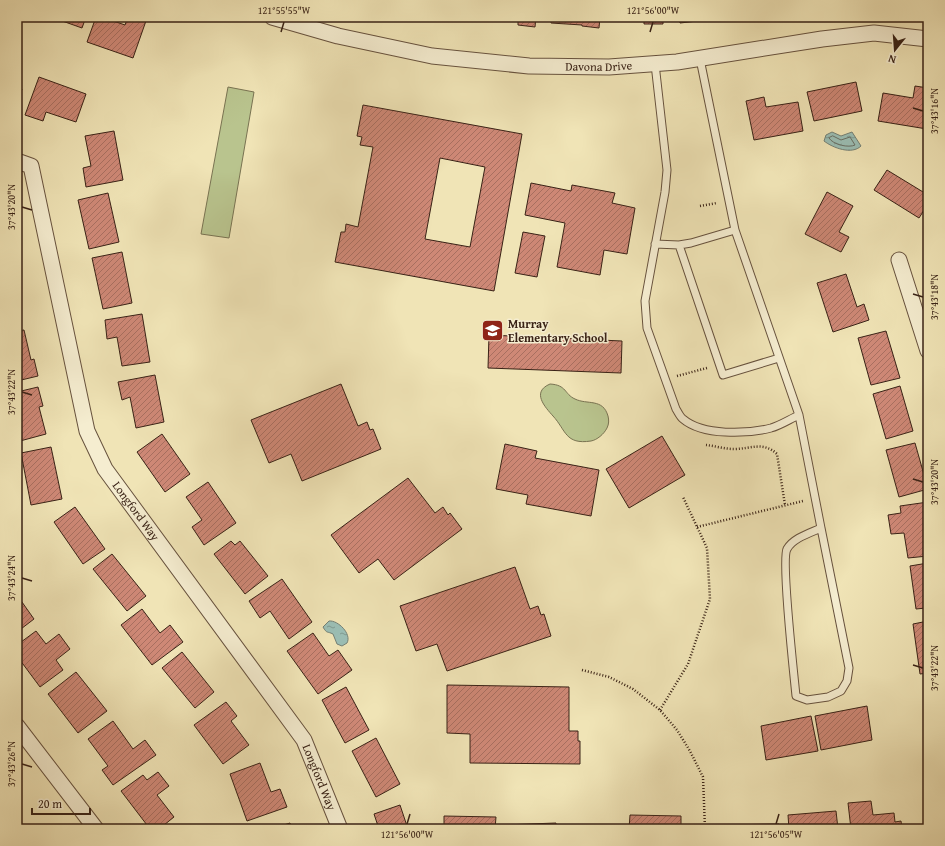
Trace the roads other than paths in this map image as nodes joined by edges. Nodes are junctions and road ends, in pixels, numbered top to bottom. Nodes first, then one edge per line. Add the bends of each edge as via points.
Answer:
1 (272, 17) edge
2 (310, 22) edge
3 (928, 39) edge
4 (700, 59) junction
5 (654, 64) junction
6 (17, 161) edge
7 (735, 230) junction
8 (655, 244) junction
9 (679, 245) junction
10 (899, 260) dead end
11 (928, 351) edge
12 (779, 358) junction
13 (800, 415) junction
14 (821, 528) junction
15 (17, 726) edge
16 (96, 829) edge
17 (340, 829) edge

1 - 2 street, Davona Drive
2 - 5 street, Davona Drive via 338,36 440,57 529,66 609,67
3 - 4 street, Davona Drive via 874,33
4 - 5 street, Davona Drive
4 - 7 lane
5 - 8 lane via 667,170
6 - 17 street, Longford Way via 31,166 87,431 105,469 304,740
7 - 9 lane
7 - 12 lane
8 - 9 lane
8 - 13 lane via 645,301 647,328 676,409 682,419 707,430 733,433 772,428
9 - 12 lane via 722,375
10 - 11 street
12 - 13 lane
13 - 14 lane
14 - 14 lane via 793,542 786,550 796,696 807,700 841,692 847,681 848,668
15 - 16 street

